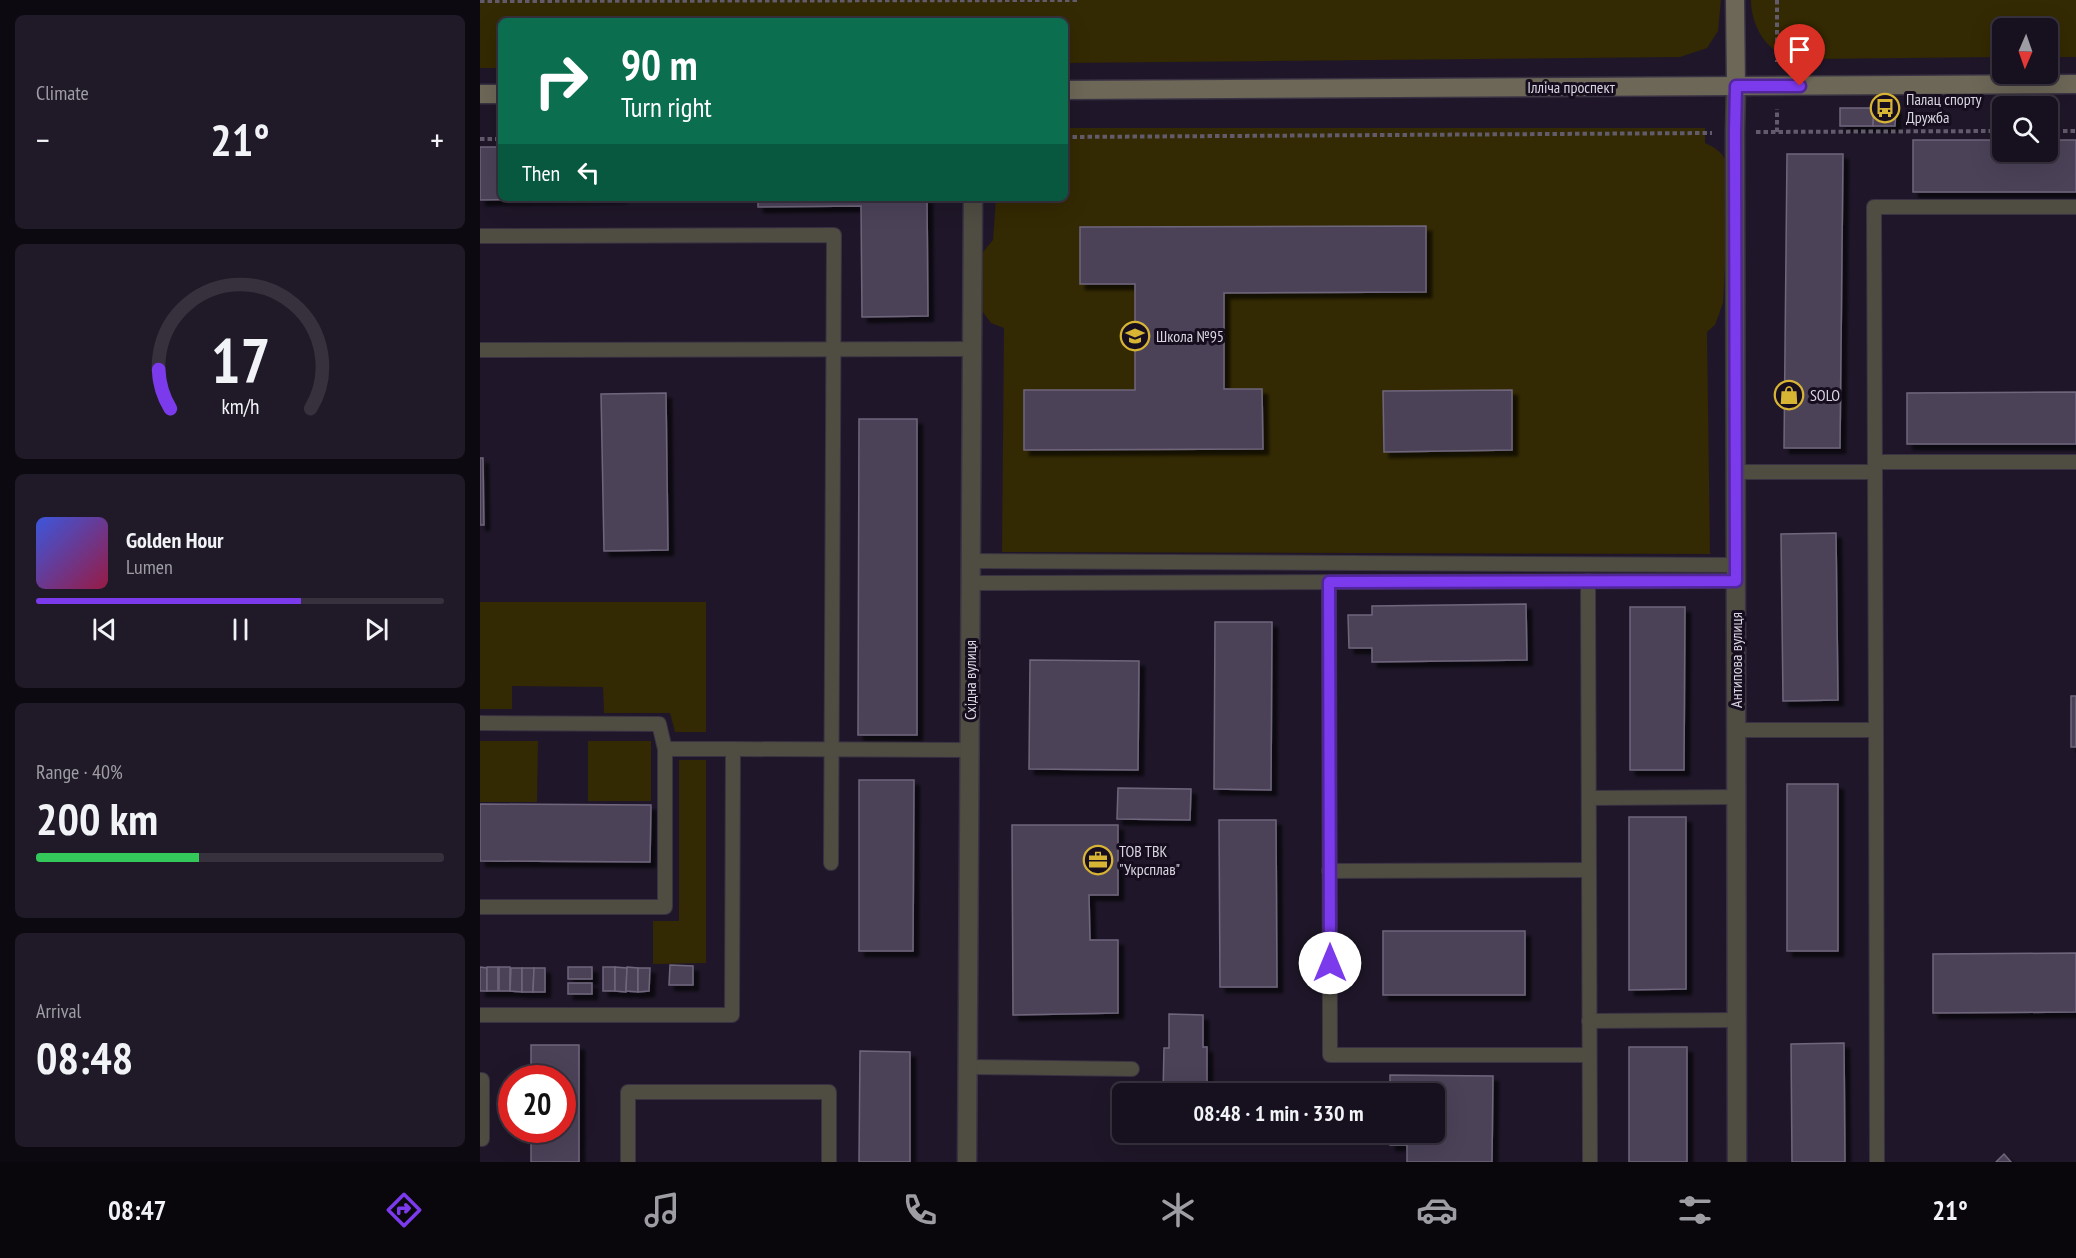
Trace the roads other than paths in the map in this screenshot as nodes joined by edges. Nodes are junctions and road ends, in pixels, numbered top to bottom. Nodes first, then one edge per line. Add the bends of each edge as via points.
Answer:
1 (1735, 0) edge
2 (2076, 84) edge
3 (1736, 86) junction
4 (1068, 90) edge
5 (480, 94) edge
6 (498, 94) edge
7 (973, 201) edge
8 (2076, 207) edge
9 (480, 236) edge
10 (834, 349) junction
11 (971, 349) junction
12 (480, 350) edge
13 (2076, 462) edge
14 (1875, 467) junction
15 (1736, 472) junction
16 (971, 561) junction
17 (1736, 573) junction
18 (1588, 581) junction
19 (1329, 582) junction
20 (971, 583) junction
21 (480, 723) edge
22 (1876, 729) junction
23 (1736, 730) junction
24 (665, 748) junction
25 (733, 749) junction
26 (832, 749) junction
27 (970, 750) junction
28 (1736, 797) junction
29 (1589, 798) junction
30 (831, 863) dead end
31 (1589, 870) junction
32 (1329, 871) junction
33 (480, 907) edge
34 (480, 1015) edge
35 (1736, 1020) junction
36 (1589, 1021) junction
37 (1589, 1055) junction
38 (968, 1067) junction
39 (1132, 1069) dead end
40 (480, 1080) edge
41 (482, 1139) dead end
42 (628, 1162) edge
43 (829, 1162) edge
44 (967, 1162) edge
45 (1590, 1162) edge
46 (1737, 1162) edge
47 (1877, 1162) edge

1 - 3 main road
2 - 3 main road, Ілліча проспект
3 - 4 main road, Ілліча проспект
3 - 15 street, Антипова вулиця
5 - 6 main road
7 - 11 street, Східна вулиця
8 - 14 lane via 1874,207
9 - 10 lane via 834,235
10 - 11 lane
10 - 12 lane
10 - 26 lane
11 - 16 street, Східна вулиця
13 - 14 lane
14 - 15 lane
14 - 22 lane
15 - 17 street, Антипова вулиця
16 - 17 lane
16 - 20 street, Східна вулиця
17 - 18 lane
17 - 23 street, Антипова вулиця
18 - 19 lane
18 - 29 lane
19 - 20 lane
19 - 32 lane
20 - 27 street, Східна вулиця
21 - 24 lane via 659,724
22 - 23 lane
22 - 47 lane
23 - 28 street, Антипова вулиця
24 - 25 lane
24 - 33 lane via 665,907
25 - 26 lane
25 - 34 lane via 732,1015
26 - 27 lane
26 - 30 lane
27 - 38 street, Східна вулиця
28 - 29 lane
28 - 35 street, Антипова вулиця
29 - 31 lane
31 - 32 lane
31 - 36 lane
32 - 37 lane via 1330,1056
35 - 36 lane
35 - 46 street, Антипова вулиця
36 - 37 lane
37 - 45 lane
38 - 39 lane
38 - 44 street, Східна вулиця
40 - 41 lane
42 - 43 lane via 628,1092 829,1092

